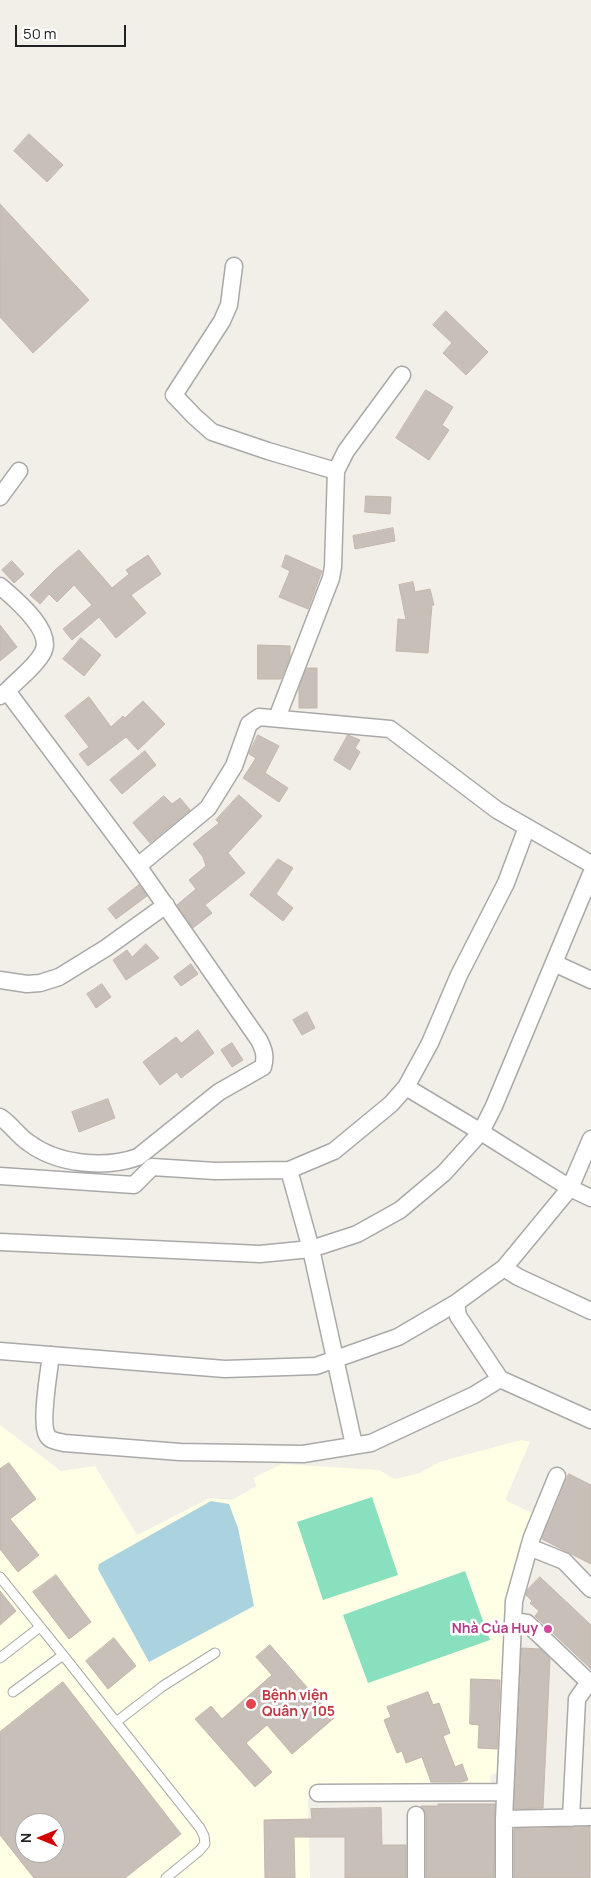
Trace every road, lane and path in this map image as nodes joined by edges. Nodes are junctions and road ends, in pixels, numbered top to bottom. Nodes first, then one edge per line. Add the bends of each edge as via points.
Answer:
1 (234, 266) dead end
2 (402, 375) dead end
3 (19, 471) dead end
4 (336, 471) junction
5 (0, 497) edge
6 (0, 586) edge
7 (3, 693) edge
8 (277, 718) junction
9 (527, 827) junction
10 (591, 864) edge
11 (138, 866) junction
12 (591, 874) edge
13 (166, 905) junction
14 (554, 963) junction
15 (0, 980) edge
16 (591, 980) edge
17 (406, 1087) junction
18 (0, 1117) edge
19 (481, 1132) junction
20 (591, 1140) edge
21 (289, 1170) junction
22 (0, 1176) edge
23 (570, 1188) junction
24 (591, 1198) edge
25 (0, 1242) edge
26 (310, 1248) junction
27 (504, 1268) junction
28 (456, 1303) junction
29 (591, 1311) edge
30 (0, 1352) edge
31 (51, 1355) junction
32 (335, 1359) junction
33 (500, 1379) junction
34 (591, 1420) edge
35 (354, 1445) junction
36 (557, 1476) dead end
37 (529, 1547) junction
38 (0, 1576) edge
39 (591, 1589) edge
40 (513, 1621) junction
41 (40, 1627) junction
42 (215, 1653) dead end
43 (63, 1655) junction
44 (0, 1658) edge
45 (590, 1683) edge
46 (13, 1692) dead end
47 (116, 1722) junction
48 (505, 1792) junction
49 (318, 1793) dead end
50 (416, 1814) dead end
51 (591, 1817) edge
52 (571, 1818) junction
53 (504, 1819) junction
54 (166, 1878) edge
55 (416, 1878) edge
56 (504, 1878) edge

1 - 4 street via 229,305 222,321 174,395 212,432
2 - 4 street via 346,450
3 - 5 street
4 - 8 street via 331,578
6 - 7 street via 39,626 46,645 37,661
7 - 11 street
8 - 9 street via 390,729 498,810
8 - 11 street via 258,717 249,724 234,766 208,808
9 - 10 street
9 - 17 street via 506,883
11 - 13 street
12 - 14 street
13 - 15 street via 59,978 40,984
13 - 18 street via 259,1040 264,1050 263,1067 219,1092 138,1157 127,1161 97,1163 51,1155 30,1145
14 - 16 street
14 - 19 street
17 - 19 street
17 - 21 street via 391,1104 334,1151
19 - 23 street
19 - 26 street via 444,1173 400,1210 356,1234
20 - 23 street
21 - 22 street via 215,1171 152,1167 134,1185
21 - 26 street
23 - 24 street
23 - 27 street
25 - 26 street via 260,1254
26 - 32 street
27 - 28 street
27 - 29 street
28 - 32 street via 398,1337
28 - 33 street via 458,1316
30 - 31 street
31 - 32 street via 225,1368 316,1366
31 - 35 street via 44,1422 51,1440 199,1452 303,1454
32 - 35 street
33 - 34 street
33 - 35 street via 371,1442
36 - 37 street
37 - 39 street via 564,1561
37 - 40 street via 514,1601
38 - 41 lane
40 - 45 street via 527,1624
40 - 48 street
41 - 43 lane
41 - 44 lane
42 - 47 lane via 163,1686
43 - 46 lane
43 - 47 lane
45 - 52 street via 577,1699
47 - 54 lane via 204,1836 205,1844 199,1851
48 - 49 street
48 - 53 street
50 - 55 street
51 - 52 street
52 - 53 street
53 - 56 street

